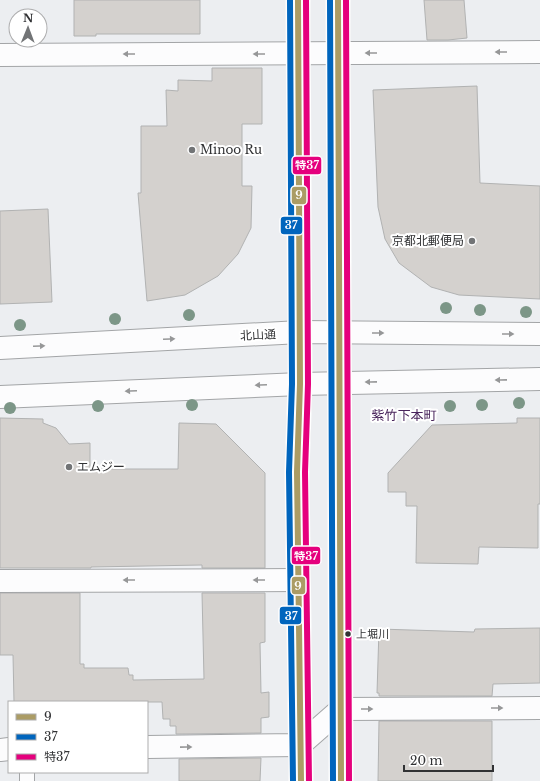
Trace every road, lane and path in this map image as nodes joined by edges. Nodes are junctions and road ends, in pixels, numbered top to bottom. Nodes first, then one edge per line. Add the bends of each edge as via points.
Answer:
1 (298, 0) edge
2 (338, 0) edge
3 (540, 52) edge
4 (338, 53) junction
5 (298, 54) junction
6 (0, 55) edge
7 (300, 332) junction
8 (339, 332) junction
9 (540, 334) edge
10 (0, 348) edge
11 (540, 379) edge
12 (339, 383) junction
13 (300, 384) junction
14 (0, 397) edge
15 (298, 580) junction
16 (0, 581) edge
17 (540, 708) edge
18 (340, 709) junction
19 (300, 745) junction
20 (148, 747) edge
21 (301, 781) edge
22 (341, 781) edge

1 - 5 street
2 - 4 street
3 -> 4 street
4 - 5 street
4 - 8 street
5 -> 6 street
5 - 7 street
7 - 8 street, 北山通
10 -> 7 street, 北山通
7 - 13 street
8 -> 9 street, 北山通
8 - 12 street
11 -> 12 street
12 - 13 street
12 - 18 street
13 -> 14 street
13 - 15 street via 297,472
15 -> 16 street
15 - 19 street
18 -> 17 street
18 - 19 street
18 - 22 street
20 -> 19 street
19 - 21 street

